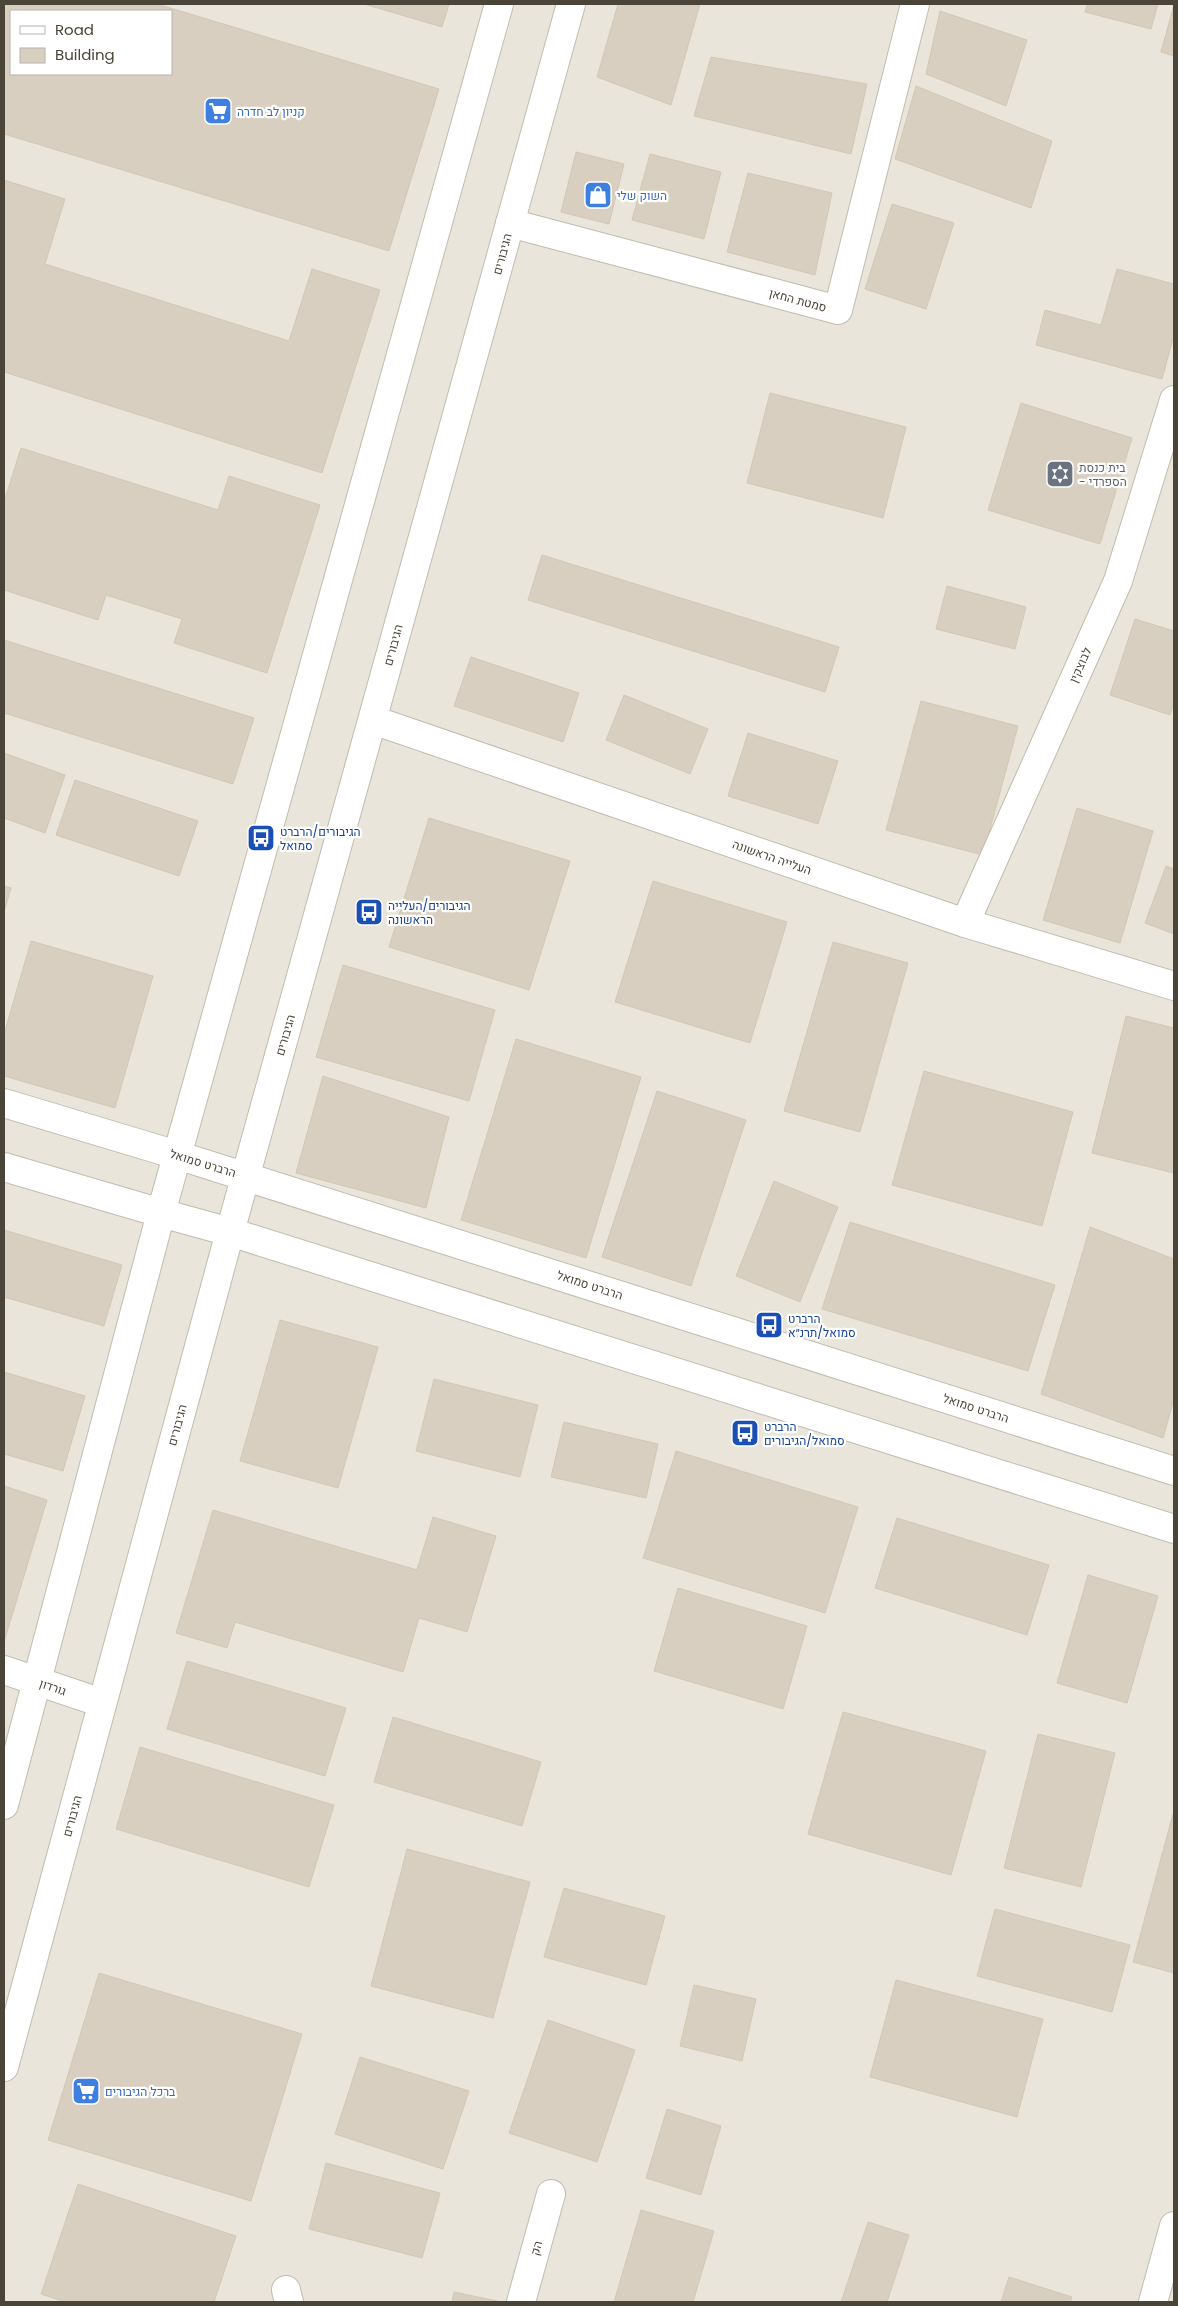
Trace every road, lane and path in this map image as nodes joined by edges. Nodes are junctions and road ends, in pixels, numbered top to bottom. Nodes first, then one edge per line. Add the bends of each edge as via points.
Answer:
1 (499, 4) edge
2 (571, 4) edge
3 (915, 4) edge
4 (510, 223) junction
5 (1174, 400) edge
6 (372, 720) junction
7 (965, 923) junction
8 (1174, 986) edge
9 (4, 1103) edge
10 (178, 1155) junction
11 (4, 1167) edge
12 (246, 1176) junction
13 (161, 1213) junction
14 (230, 1232) junction
15 (1174, 1471) edge
16 (1174, 1528) edge
17 (4, 1670) edge
18 (37, 1682) junction
19 (102, 1703) junction
20 (4, 1805) edge
21 (4, 2067) edge
22 (550, 2194) dead end
23 (1174, 2226) edge
24 (521, 2302) edge
25 (1153, 2302) edge

1 - 10 street
2 - 4 street, הגיבורים
3 - 4 street, סמטת החאן via 838,310
4 - 6 street, הגיבורים
5 - 7 street, לבוצקין via 1118,581
6 - 7 street, העלייה הראשונה
6 - 12 street, הגיבורים
7 - 8 street, העלייה הראשונה
9 - 10 street, הרברט סמואל
10 - 12 street, הרברט סמואל
10 - 13 street
11 - 13 street
12 - 14 street, הגיבורים
12 - 15 street, הרברט סמואל
13 - 14 street
13 - 18 street
14 - 16 street
14 - 19 street, הגיבורים
17 - 18 street, גורדון
18 - 19 street, גורדון
18 - 20 street
19 - 21 street, הגיבורים
22 - 24 street, הק
23 - 25 street

